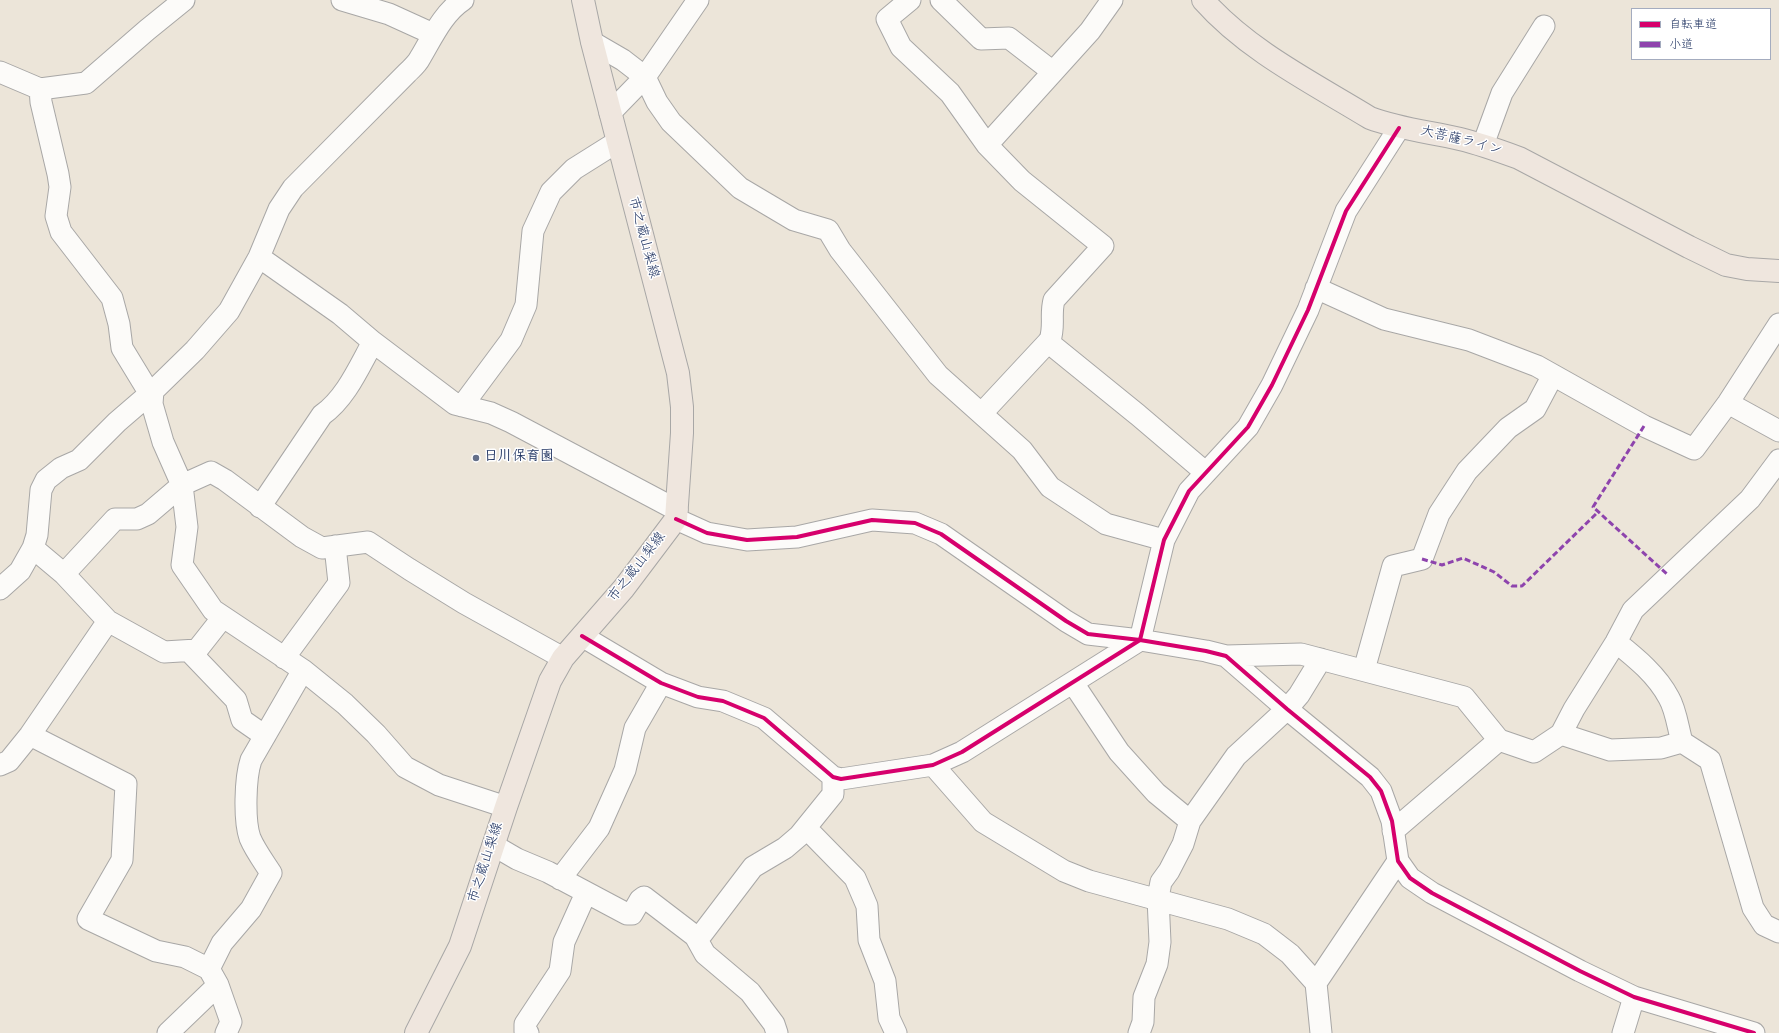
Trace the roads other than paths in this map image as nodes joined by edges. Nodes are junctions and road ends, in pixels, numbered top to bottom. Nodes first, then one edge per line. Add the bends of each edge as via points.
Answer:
1 (184, 0) edge
2 (342, 0) edge
3 (464, 0) edge
4 (583, 0) edge
5 (910, 0) edge
6 (941, 0) edge
7 (1112, 0) edge
8 (1203, 0) edge
9 (692, 3) edge
10 (1544, 26) dead end
11 (433, 34) junction
12 (592, 42) junction
13 (1053, 72) junction
14 (2, 75) edge
15 (644, 77) junction
16 (40, 89) junction
17 (610, 113) junction
18 (1399, 128) junction
19 (617, 142) junction
20 (987, 145) junction
21 (1483, 145) junction
22 (259, 257) junction
23 (1779, 271) edge
24 (1316, 288) junction
25 (1779, 324) edge
26 (373, 342) junction
27 (1048, 342) junction
28 (1553, 376) junction
29 (151, 392) junction
30 (1728, 403) junction
31 (462, 406) junction
32 (982, 413) junction
33 (1779, 431) edge
34 (1779, 460) edge
35 (1205, 472) junction
36 (182, 485) junction
37 (260, 508) junction
38 (676, 514) junction
39 (1164, 540) junction
40 (335, 546) junction
41 (33, 548) junction
42 (64, 574) junction
43 (0, 589) edge
44 (223, 617) junction
45 (108, 621) junction
46 (582, 636) junction
47 (1140, 640) junction
48 (1616, 642) junction
49 (189, 651) junction
50 (1226, 656) junction
51 (284, 658) junction
52 (563, 658) junction
53 (1322, 659) junction
54 (303, 670) junction
55 (1364, 670) junction
56 (661, 683) junction
57 (1073, 683) junction
58 (1287, 709) junction
59 (1561, 734) junction
60 (30, 735) junction
61 (265, 736) junction
62 (1499, 740) junction
63 (1682, 742) junction
64 (0, 765) edge
65 (933, 765) junction
66 (833, 777) junction
67 (506, 807) junction
68 (1190, 821) junction
69 (806, 828) junction
70 (1393, 831) junction
71 (493, 845) junction
72 (1398, 862) junction
73 (560, 879) junction
74 (586, 892) junction
75 (1158, 898) junction
76 (1779, 932) edge
77 (694, 936) junction
78 (214, 977) junction
79 (1316, 983) junction
80 (1634, 998) junction
81 (168, 1033) edge
82 (226, 1033) edge
83 (416, 1033) edge
84 (528, 1033) edge
85 (777, 1033) edge
86 (896, 1033) edge
87 (1139, 1033) edge
88 (1321, 1033) edge
89 (1623, 1033) edge
90 (1754, 1033) edge

1 - 16 street via 86,83
2 - 11 street via 389,14
3 - 11 street via 456,4
4 - 12 main road, 市之蔵山梨線
5 - 20 street via 887,20 901,47 950,93
6 - 13 street via 981,39 1009,38
7 - 13 street via 1090,31
8 - 18 main road, 大菩薩ライン via 1234,31 1256,47 1370,118
9 - 15 street
10 - 21 street via 1502,93
11 - 22 street via 419,60 293,188 279,209
12 - 15 street via 623,60
12 - 17 main road, 市之蔵山梨線
13 - 20 street
14 - 16 street
15 - 17 street
15 - 32 street via 671,122 740,188 794,220 828,230 840,250 938,374
16 - 29 street via 58,174 60,188 56,216 61,232 112,298 122,348
17 - 19 main road, 市之蔵山梨線
18 - 21 main road, 大菩薩ライン
18 - 24 street via 1346,211
19 - 31 street via 574,169 551,192 533,231 526,305 511,340
19 - 38 main road, 市之蔵山梨線 via 670,337 681,390 682,433
20 - 27 street via 1022,181 1103,246 1054,300 1051,309 1053,330
21 - 23 main road, 大菩薩ライン via 1519,158 1726,265
22 - 26 street via 340,314
22 - 29 street via 228,311 195,350
24 - 28 street via 1384,319 1469,340 1537,366
24 - 35 street via 1272,385 1248,427
25 - 30 street
26 - 31 street via 445,398
26 - 37 street via 334,407 322,415
27 - 32 street
27 - 35 street
28 - 30 street via 1644,426 1694,448
28 - 55 street via 1535,409 1508,428 1467,471 1439,514 1422,559 1393,566
29 - 36 street via 163,442
29 - 41 street via 79,460 61,468 46,480 42,490
30 - 33 street
31 - 38 street via 491,413 511,422
32 - 39 street via 1022,450 1050,486 1106,524
34 - 48 street via 1750,499 1633,610
35 - 39 street via 1189,491
36 - 37 street via 211,472
36 - 42 street via 148,514 137,519 115,519
36 - 44 street via 187,527 182,565 213,610
37 - 40 street via 322,548
38 - 46 main road, 市之蔵山梨線 via 624,588
38 - 47 street via 707,533 747,540 797,537 872,520 915,523 941,534 1088,634
39 - 47 street
40 - 51 street via 339,583
40 - 52 street via 368,542 408,570
41 - 42 street
41 - 43 street via 20,571
42 - 45 street
44 - 49 street via 197,650
44 - 51 street
45 - 49 street via 164,652
45 - 60 street
46 - 52 main road, 市之蔵山梨線
46 - 56 street
47 - 50 street
47 - 57 street
48 - 59 street
48 - 63 street via 1658,682 1670,699
49 - 61 street via 236,700 242,720
50 - 53 street via 1301,654
50 - 58 street
51 - 54 street
52 - 67 main road, 市之蔵山梨線 via 550,681
53 - 55 street
53 - 58 street
54 - 61 street
54 - 67 street via 345,704 405,767 439,785
55 - 62 street via 1464,697
56 - 66 street via 698,697 724,701 764,718
56 - 73 street via 635,728 625,770 599,828
57 - 65 street via 962,752
57 - 68 street via 1119,752 1156,793
58 - 68 street via 1236,756
58 - 70 street via 1370,777 1381,791
59 - 62 street via 1534,752
59 - 63 street via 1610,750 1660,748
60 - 64 street via 9,761
60 - 78 street via 126,784 122,860 88,919 156,951 185,957
61 - 78 street via 251,760 247,771 246,788 250,838 271,874 251,909 222,943
62 - 70 street
63 - 76 street via 1710,760 1753,908 1764,925
65 - 66 street via 841,779
65 - 75 street via 984,822 1064,871 1090,881
66 - 69 street via 833,794
67 - 71 main road, 市之蔵山梨線
68 - 75 street via 1183,844 1162,882
69 - 77 street via 785,848 753,867 702,934
69 - 86 street via 855,878 866,906 869,940 885,981 889,1018
70 - 72 street
71 - 73 street
71 - 83 main road, 市之蔵山梨線 via 460,946
72 - 79 street
72 - 80 street via 1410,878 1432,893
73 - 74 street
74 - 77 street via 626,914 632,914 644,897
74 - 84 street via 564,942 560,971 525,1024 525,1031
75 - 79 street via 1228,919 1264,934 1290,954
75 - 87 street via 1160,942 1157,964 1144,997 1143,1022
77 - 85 street via 705,954 750,992 774,1024
78 - 81 street
78 - 82 street via 231,1022
79 - 88 street
80 - 89 street
80 - 90 street

